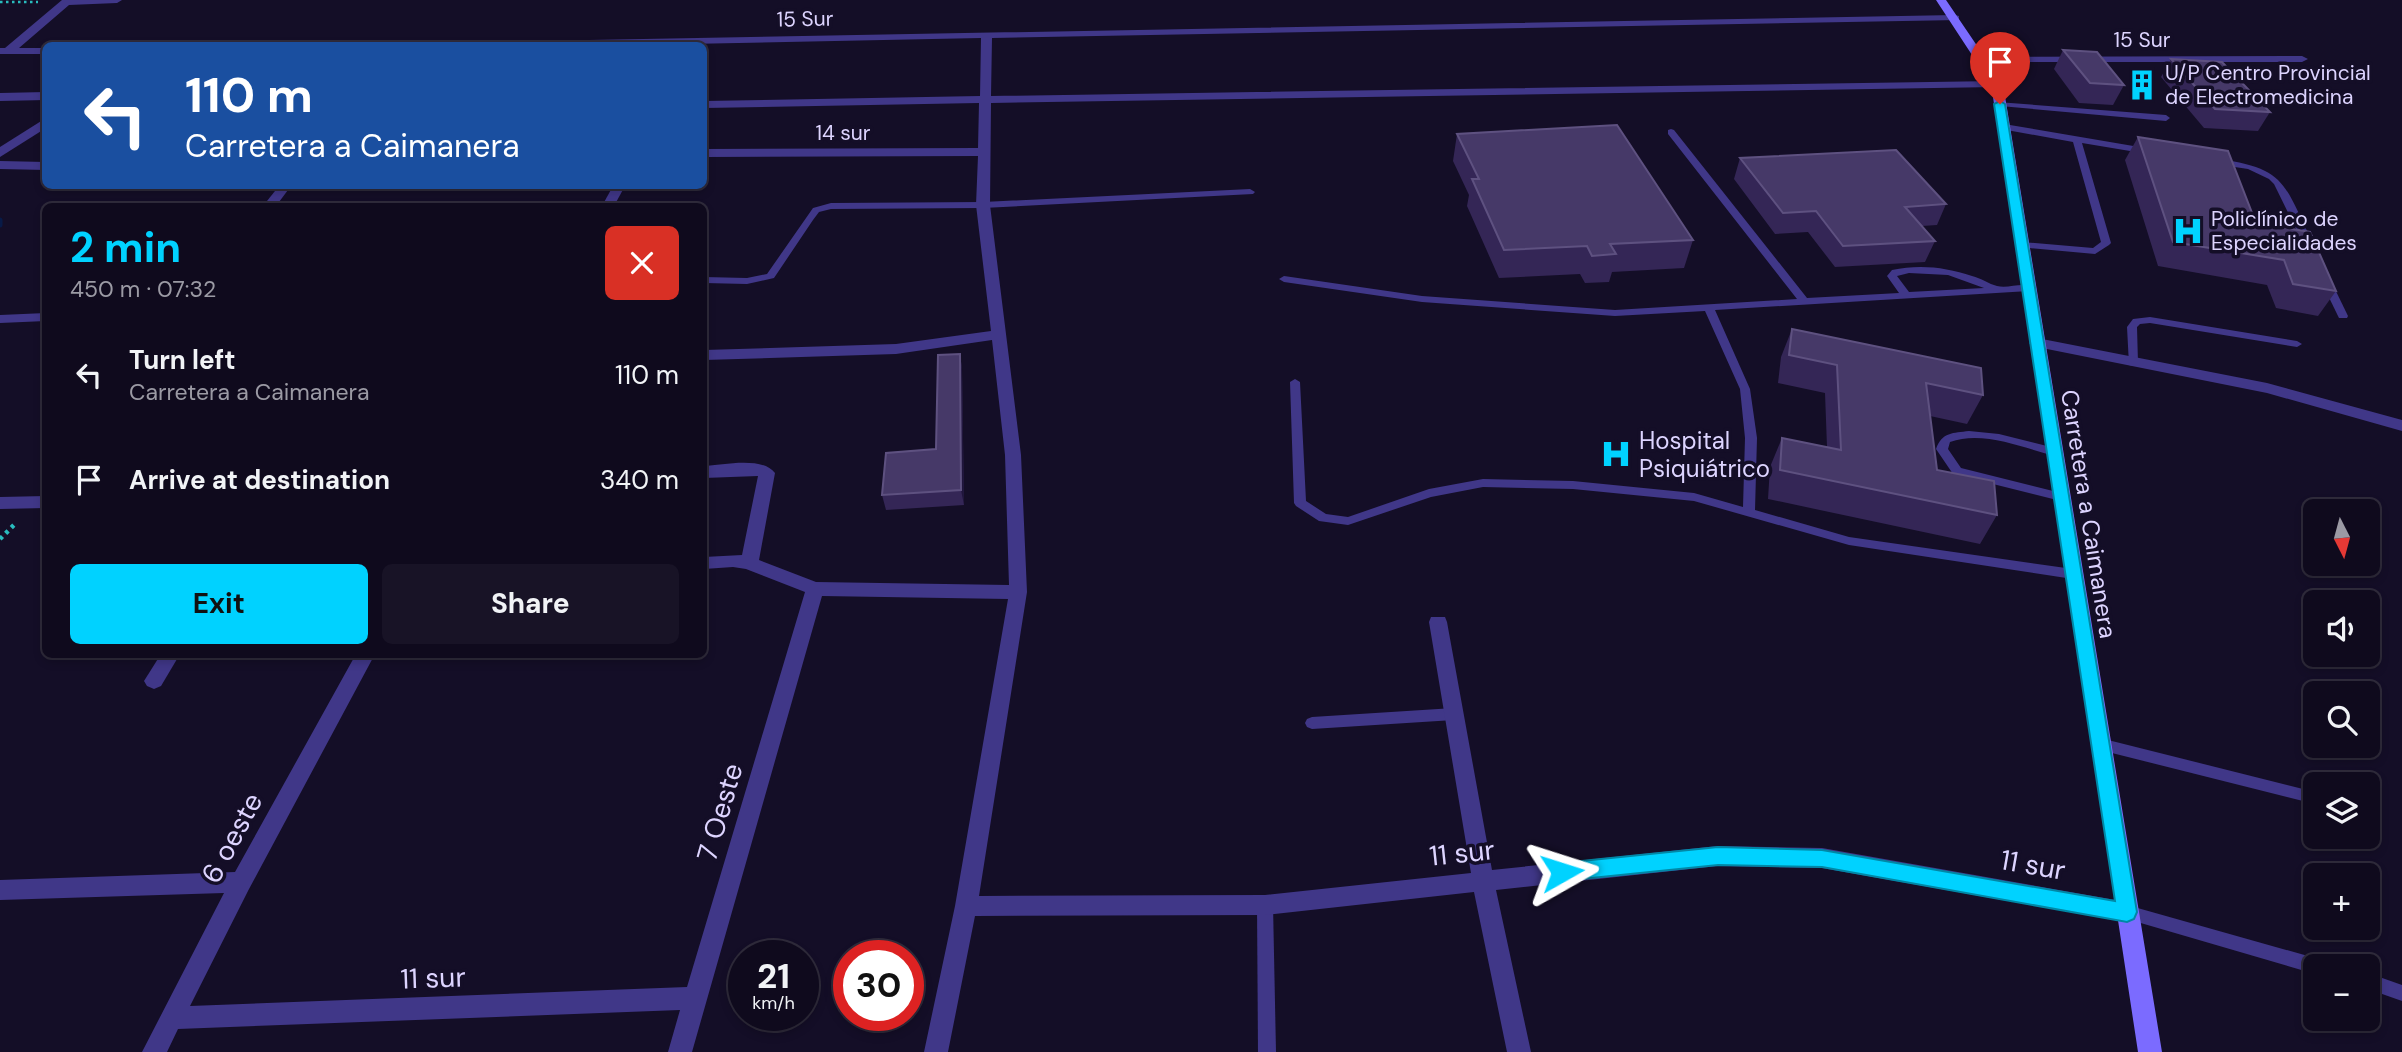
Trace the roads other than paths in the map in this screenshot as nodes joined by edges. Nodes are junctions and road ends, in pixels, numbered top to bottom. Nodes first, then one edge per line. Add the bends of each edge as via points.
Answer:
1 (117, 0) edge
2 (1941, 0) edge
3 (68, 1) edge
4 (1955, 18) junction
5 (987, 35) junction
6 (594, 42) edge
7 (4, 51) edge
8 (42, 51) edge
9 (2302, 59) dead end
10 (1981, 60) junction
11 (1997, 84) junction
12 (42, 96) edge
13 (0, 97) edge
14 (986, 100) junction
15 (707, 104) edge
16 (2000, 104) junction
17 (2166, 118) dead end
18 (42, 125) edge
19 (2004, 127) junction
20 (1671, 132) dead end
21 (2077, 140) junction
22 (983, 152) junction
23 (2156, 152) edge
24 (0, 153) edge
25 (707, 153) edge
26 (2209, 160) edge
27 (0, 164) edge
28 (42, 166) edge
29 (282, 189) edge
30 (1250, 192) dead end
31 (271, 203) edge
32 (983, 205) junction
33 (2022, 245) junction
34 (2314, 256) edge
35 (2320, 268) edge
36 (1283, 279) dead end
37 (707, 280) edge
38 (2029, 288) junction
39 (1997, 290) junction
40 (1907, 296) junction
41 (1805, 302) junction
42 (1709, 308) junction
43 (2343, 316) dead end
44 (42, 317) edge
45 (0, 319) edge
46 (1000, 334) junction
47 (2037, 343) junction
48 (2297, 344) dead end
49 (707, 355) edge
50 (2133, 363) junction
51 (1295, 382) dead end
52 (2402, 426) edge
53 (2055, 452) junction
54 (707, 472) edge
55 (2061, 497) junction
56 (42, 498) edge
57 (0, 503) edge
58 (1749, 511) junction
59 (707, 563) edge
60 (749, 563) junction
61 (2073, 573) junction
62 (815, 589) junction
63 (1018, 592) junction
64 (1438, 622) dead end
65 (168, 658) edge
66 (364, 658) edge
67 (154, 681) dead end
68 (1454, 714) junction
69 (1312, 723) dead end
70 (2100, 744) junction
71 (2303, 795) edge
72 (1483, 880) junction
73 (241, 882) junction
74 (0, 890) edge
75 (1265, 905) junction
76 (966, 906) junction
77 (2127, 912) junction
78 (2303, 963) edge
79 (2380, 985) edge
80 (2402, 993) edge
81 (697, 998) junction
82 (171, 1018) junction
83 (153, 1052) edge
84 (680, 1052) edge
85 (936, 1052) edge
86 (1267, 1052) edge
87 (1519, 1052) edge
88 (2150, 1052) edge

1 - 3 street
2 - 4 main road, Carretera a Caimanera
3 - 7 street
4 - 5 street, 15 Sur
4 - 10 main road, Carretera a Caimanera
5 - 6 street, 15 Sur
5 - 14 street
7 - 8 street
9 - 10 street, 15 Sur
10 - 11 main road, Carretera a Caimanera
11 - 14 street
11 - 16 main road, Carretera a Caimanera
12 - 13 street
14 - 15 street
14 - 22 street
16 - 17 lane
16 - 19 main road, Carretera a Caimanera
18 - 24 street
19 - 21 lane
19 - 33 main road, Carretera a Caimanera
20 - 41 lane
21 - 23 lane
21 - 33 lane via 2106,243 2095,251
22 - 25 street, 14 sur
22 - 32 street
26 - 34 lane via 2271,176
27 - 28 street
29 - 31 street
30 - 32 lane
32 - 37 lane via 831,206 817,210 769,275 747,281
32 - 46 street
33 - 38 main road, Carretera a Caimanera
35 - 43 lane
36 - 42 lane via 1422,299 1615,313
38 - 39 lane
38 - 47 main road, Carretera a Caimanera
39 - 40 lane
39 - 40 lane via 1951,271 1895,272 1892,276
40 - 41 lane
41 - 42 lane
42 - 58 lane via 1745,389 1751,439
44 - 45 street
46 - 49 street via 896,349
46 - 63 street via 1013,455
47 - 50 street
47 - 53 main road, Carretera a Caimanera
48 - 50 lane via 2137,321 2132,327
50 - 52 street via 2253,384
51 - 58 lane via 1300,503 1323,518 1348,521 1429,493 1482,482 1693,497
53 - 55 main road, Carretera a Caimanera
53 - 55 lane via 1976,434 1949,437 1942,449 1957,471
54 - 60 street via 758,469 767,473
55 - 61 main road, Carretera a Caimanera
56 - 57 street
58 - 61 lane via 1849,541
59 - 60 street
60 - 62 street
61 - 70 main road, Carretera a Caimanera
62 - 63 street
62 - 81 street, 7 Oeste
63 - 76 street
64 - 68 street
65 - 67 street
66 - 73 street, 6 oeste
68 - 69 lane
68 - 72 street
70 - 71 lane
70 - 77 main road, Carretera a Caimanera
72 - 75 street, 11 sur
72 - 77 street, 11 sur via 1718,856 1822,858
72 - 87 street
73 - 74 street
73 - 82 street, 6 oeste
75 - 76 street, 11 sur
75 - 86 lane
76 - 85 street
77 - 78 lane
77 - 88 main road, Carretera a Caimanera
79 - 80 lane
81 - 82 street, 11 sur
81 - 84 street, 7 Oeste
82 - 83 street, 6 oeste

